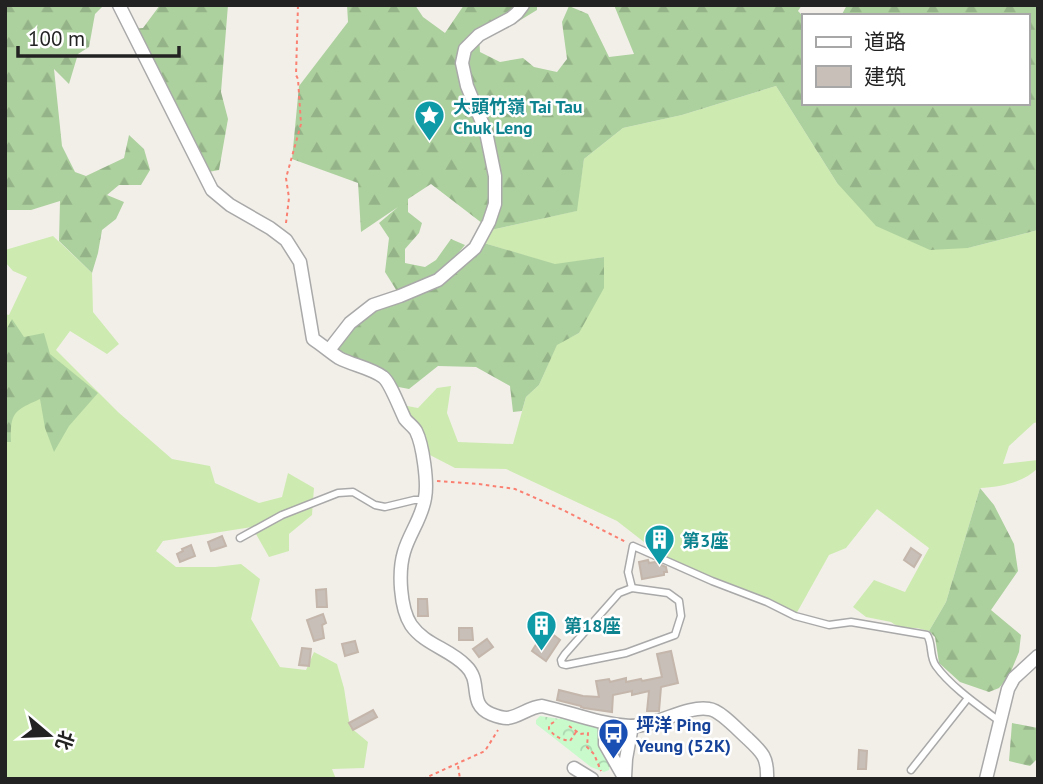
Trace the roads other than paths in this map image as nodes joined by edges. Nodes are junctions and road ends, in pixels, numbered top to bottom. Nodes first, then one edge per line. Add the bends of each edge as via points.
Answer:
1 (119, 5) edge
2 (523, 5) edge
3 (329, 350) junction
4 (425, 500) junction
5 (240, 538) dead end
6 (632, 587) junction
7 (1038, 656) edge
8 (968, 698) junction
9 (999, 721) junction
10 (605, 723) junction
11 (632, 726) junction
12 (573, 768) dead end
13 (911, 770) dead end
14 (597, 777) edge
15 (625, 779) edge
16 (767, 779) edge
17 (986, 779) edge

1 - 3 street via 212,190 284,238 300,262 313,339
2 - 3 street via 479,35 466,49 462,63 486,132 495,176 495,204 475,248 438,280 373,305
3 - 4 street via 384,378 415,429 425,464
4 - 5 lane via 385,507 353,492 338,492
4 - 10 street via 402,559 406,616 415,630 469,668 477,702 490,714 506,718 542,706
6 - 6 lane via 668,593 679,600 681,616 675,635 626,653 562,664 565,654 619,593
6 - 8 lane via 628,572 633,546 795,616 829,625 851,622 927,635 934,664
7 - 9 street via 1014,678
8 - 9 lane
8 - 13 lane
9 - 17 street
10 - 11 street
10 - 15 street via 605,744
11 - 15 street
11 - 16 street via 709,709 761,751
12 - 14 street

